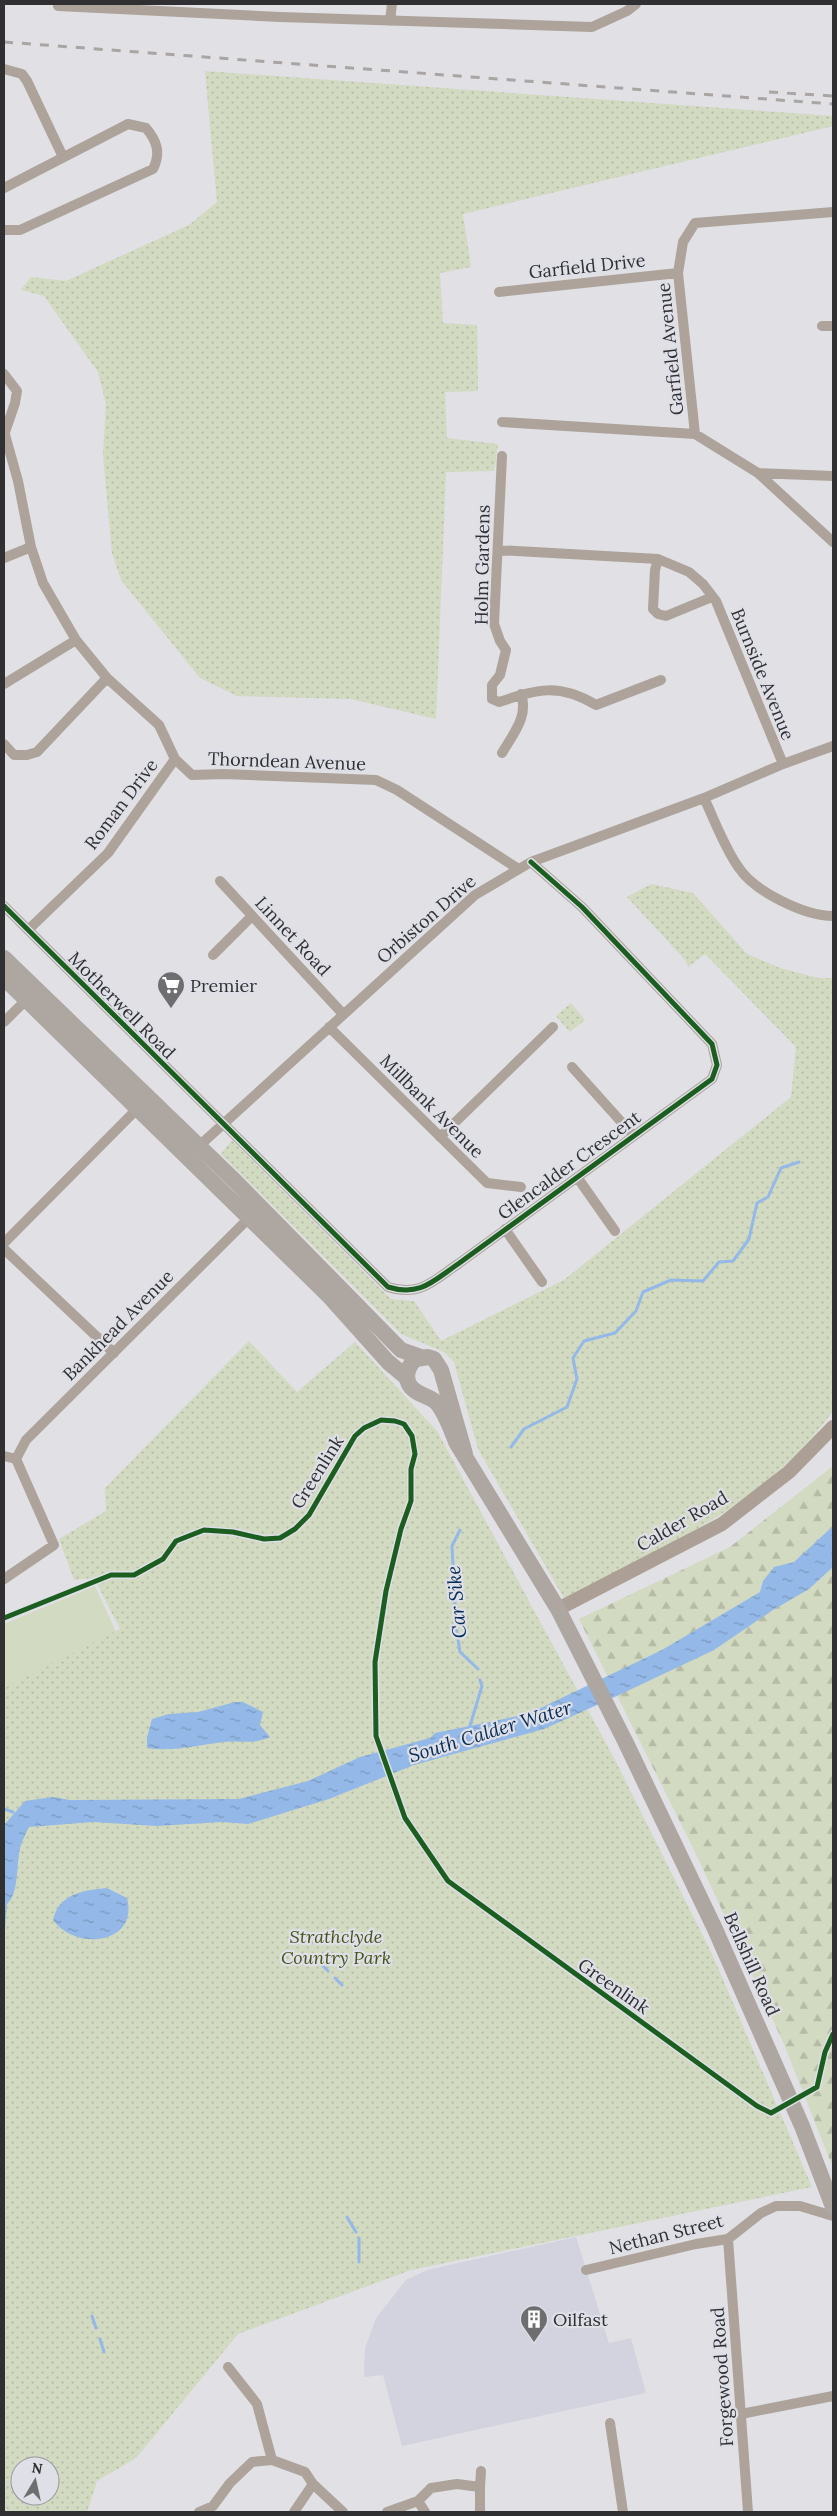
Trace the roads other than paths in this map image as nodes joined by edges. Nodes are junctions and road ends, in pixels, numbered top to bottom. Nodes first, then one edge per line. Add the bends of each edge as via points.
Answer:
1 (392, 4) edge
2 (636, 4) edge
3 (58, 6) dead end
4 (161, 7) edge
5 (390, 21) junction
6 (4, 69) edge
7 (62, 157) junction
8 (4, 188) edge
9 (833, 212) edge
10 (4, 230) edge
11 (678, 273) junction
12 (499, 292) dead end
13 (822, 326) dead end
14 (833, 326) edge
15 (4, 374) edge
16 (502, 422) dead end
17 (4, 431) edge
18 (695, 434) junction
19 (502, 456) dead end
20 (758, 473) junction
21 (833, 476) edge
22 (833, 542) edge
23 (31, 547) junction
24 (498, 550) junction
25 (4, 558) edge
26 (658, 559) junction
27 (712, 597) junction
28 (76, 640) junction
29 (107, 678) junction
30 (661, 680) dead end
31 (4, 684) edge
32 (521, 694) junction
33 (4, 744) edge
34 (833, 746) edge
35 (502, 753) dead end
36 (174, 759) junction
37 (783, 764) junction
38 (704, 798) junction
39 (531, 862) junction
40 (517, 868) junction
41 (220, 881) dead end
42 (4, 906) edge
43 (252, 916) junction
44 (833, 916) edge
45 (28, 930) junction
46 (213, 955) dead end
47 (4, 958) edge
48 (4, 978) edge
49 (26, 1000) junction
50 (343, 1014) junction
51 (4, 1022) edge
52 (329, 1026) junction
53 (553, 1027) dead end
54 (572, 1067) dead end
55 (137, 1109) junction
56 (222, 1124) junction
57 (633, 1135) junction
58 (440, 1137) junction
59 (199, 1146) junction
60 (577, 1176) junction
61 (521, 1186) dead end
62 (249, 1218) junction
63 (505, 1229) junction
64 (614, 1231) dead end
65 (4, 1243) edge
66 (4, 1249) edge
67 (542, 1282) dead end
68 (114, 1353) junction
69 (421, 1357) junction
70 (443, 1376) junction
71 (406, 1377) junction
72 (424, 1394) junction
73 (833, 1427) edge
74 (465, 1454) junction
75 (4, 1456) edge
76 (16, 1459) junction
77 (4, 1579) edge
78 (558, 1609) junction
79 (833, 2207) edge
80 (833, 2216) edge
81 (728, 2239) junction
82 (586, 2270) dead end
83 (228, 2367) dead end
84 (833, 2396) edge
85 (741, 2414) junction
86 (610, 2423) dead end
87 (272, 2460) junction
88 (481, 2471) dead end
89 (313, 2484) junction
90 (480, 2487) junction
91 (418, 2501) junction
92 (200, 2512) edge
93 (294, 2512) edge
94 (343, 2512) edge
95 (387, 2512) edge
96 (425, 2512) edge
97 (480, 2512) edge
98 (623, 2512) edge
99 (748, 2512) edge

1 - 5 street
2 - 5 street via 592,27
3 - 4 street
4 - 5 street via 280,17
6 - 7 street via 22,74 28,80
7 - 8 street
7 - 10 street via 128,124 146,128 154,138 159,154 153,169 107,192 20,230
9 - 11 street, Garfield Avenue via 695,222 683,242
11 - 12 street, Garfield Drive
11 - 18 street, Garfield Avenue
13 - 14 street
15 - 17 street, Thorndean Avenue via 17,391 16,403
16 - 18 street
17 - 23 street, Thorndean Avenue
18 - 20 street
19 - 24 street, Holm Gardens
20 - 21 street
20 - 22 street
23 - 25 street
23 - 28 street, Thorndean Avenue via 43,583
24 - 26 street, Burnside Avenue
24 - 32 street, Holm Gardens via 494,624 506,650 500,675 492,685 491,693 492,699 499,702
26 - 27 street, Burnside Avenue via 688,572 703,584
26 - 27 street, Burnside Avenue via 653,610 658,614 666,616
27 - 37 street, Burnside Avenue
28 - 29 street, Thorndean Avenue
28 - 31 street
29 - 33 street via 38,752 14,755
29 - 36 street, Thorndean Avenue via 159,725
30 - 32 street, Holm Gardens via 596,705 558,690
32 - 35 street via 525,704 522,718
34 - 37 street, Orbiston Drive
36 - 40 street, Thorndean Avenue via 192,775 376,780 397,790
36 - 45 street, Roman Drive via 108,853
37 - 38 street, Orbiston Drive
38 - 39 street, Orbiston Drive
38 - 44 street via 739,869 763,891 784,902
39 - 40 street, Orbiston Drive
39 - 57 street, Glencalder Crescent via 582,907 712,1044 717,1065 712,1079
40 - 50 street, Orbiston Drive via 475,895
41 - 43 street, Linnet Road
42 - 45 street, Motherwell Road
43 - 46 street
43 - 50 street, Linnet Road
45 - 56 street, Motherwell Road
47 - 59 main road
48 - 49 main road
49 - 51 street
49 - 55 main road
50 - 52 street, Orbiston Drive
52 - 56 street, Orbiston Drive
52 - 58 street, Millbank Avenue
53 - 58 street
54 - 57 street
55 - 62 main road
55 - 65 street
56 - 59 street, Orbiston Drive
56 - 63 street, Glencalder Crescent via 388,1287 402,1292 421,1290
57 - 60 street, Glencalder Crescent
58 - 61 street, Millbank Avenue via 487,1183
59 - 69 main road via 401,1350
60 - 63 street, Glencalder Crescent
60 - 64 street
62 - 68 street, Bankhead Avenue
62 - 71 main road
63 - 67 street
66 - 68 street
68 - 76 street, Bankhead Avenue via 26,1440
69 - 70 main road via 434,1359
69 - 71 main road via 412,1362
70 - 72 main road via 432,1392
70 - 74 main road
71 - 72 main road via 410,1386
72 - 74 main road, Bellshill Road via 436,1402
73 - 78 street, Calder Road via 789,1472 722,1524
74 - 78 main road, Bellshill Road
75 - 76 street
76 - 77 street via 54,1545
78 - 79 main road, Bellshill Road via 719,1938 802,2126
80 - 81 street, Nethan Street via 800,2206 776,2206 761,2213
81 - 82 street, Nethan Street
81 - 85 street, Forgewood Road
83 - 87 street via 257,2404
84 - 85 street
85 - 99 street, Forgewood Road
86 - 98 street
87 - 89 street via 305,2472
87 - 92 street via 252,2462 230,2483 213,2506
88 - 90 street
89 - 93 street
89 - 94 street
90 - 91 street via 457,2484 431,2488
90 - 97 street
91 - 95 street
91 - 96 street

